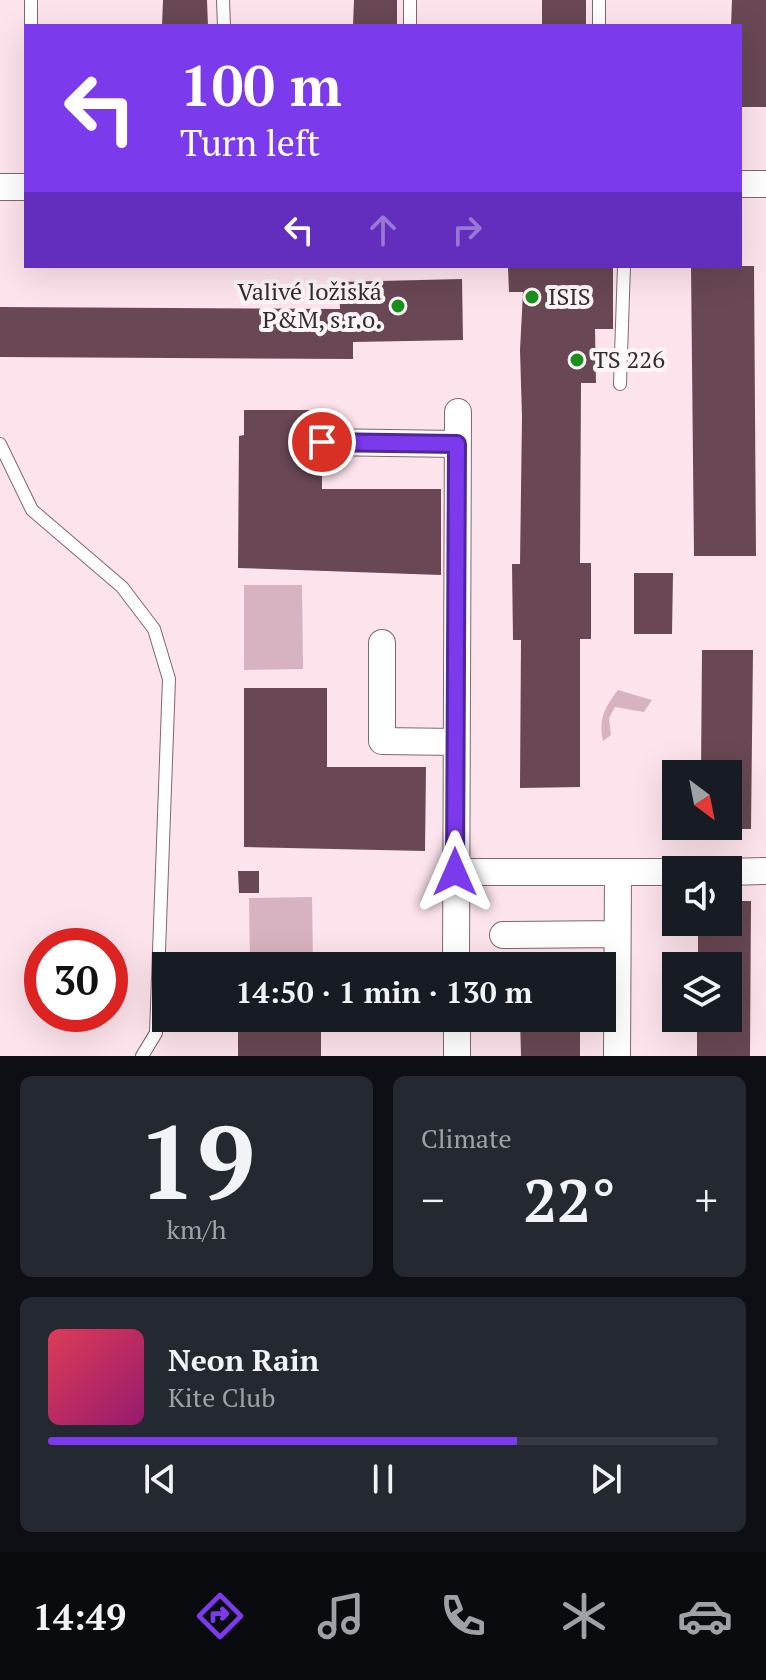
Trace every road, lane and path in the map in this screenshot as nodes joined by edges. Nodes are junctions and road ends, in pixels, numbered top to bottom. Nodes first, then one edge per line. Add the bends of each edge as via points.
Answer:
1 (31, 0) edge
2 (223, 0) edge
3 (410, 0) edge
4 (599, 0) edge
5 (31, 24) edge
6 (224, 24) edge
7 (410, 24) edge
8 (599, 24) edge
9 (742, 184) edge
10 (766, 184) edge
11 (0, 187) edge
12 (24, 187) edge
13 (624, 268) edge
14 (620, 384) dead end
15 (458, 412) dead end
16 (322, 442) dead end
17 (0, 444) edge
18 (457, 444) junction
19 (382, 643) dead end
20 (456, 742) junction
21 (766, 871) edge
22 (455, 872) junction
23 (618, 872) junction
24 (662, 872) edge
25 (742, 872) edge
26 (617, 934) junction
27 (503, 935) dead end
28 (456, 952) edge
29 (457, 1032) edge
30 (142, 1056) edge
31 (457, 1056) edge
32 (617, 1056) edge

1 - 5 lane
2 - 6 lane
3 - 7 lane
4 - 8 lane
9 - 10 street
11 - 12 street
13 - 14 lane
15 - 18 street
16 - 18 street
17 - 30 lane via 32,510 122,587 154,629 169,679 156,1033
18 - 20 street
19 - 20 street via 382,741
20 - 22 street
21 - 25 street
22 - 23 street
22 - 28 street
23 - 24 street
23 - 26 street
26 - 27 street
26 - 32 street
29 - 31 street

